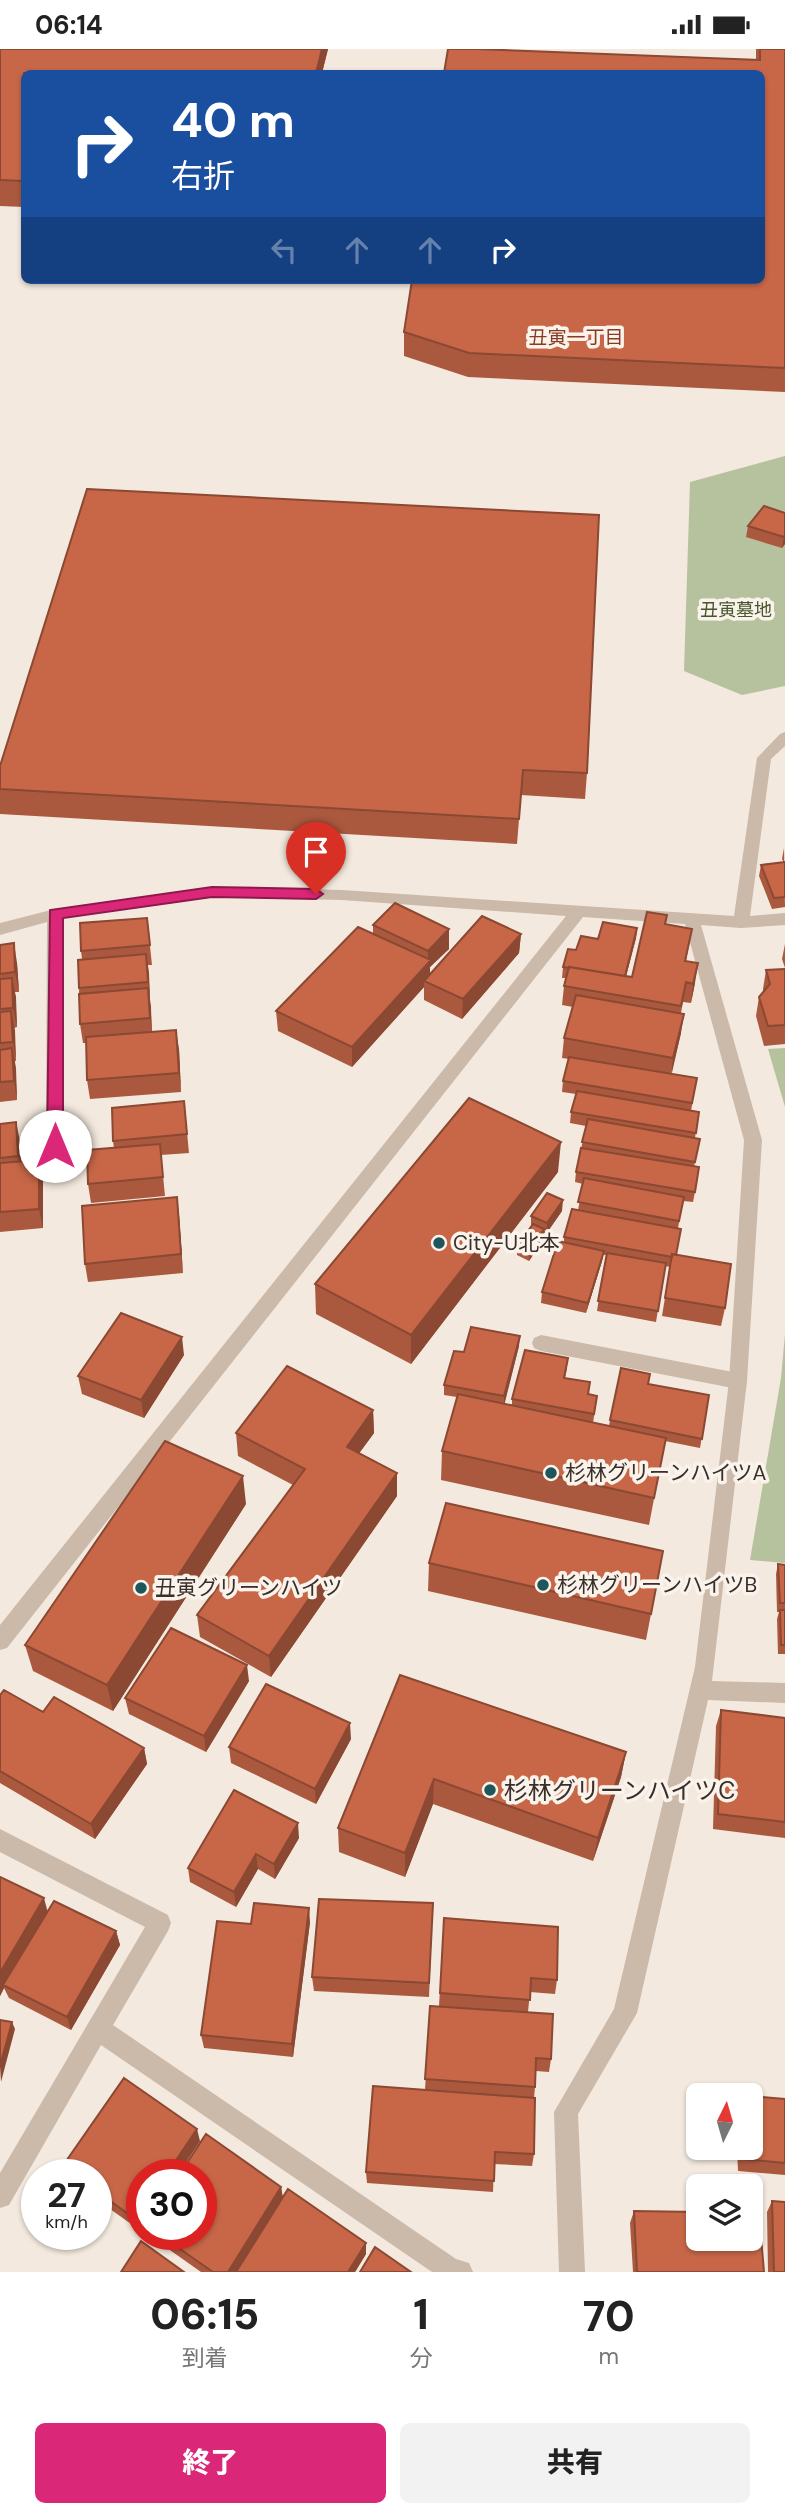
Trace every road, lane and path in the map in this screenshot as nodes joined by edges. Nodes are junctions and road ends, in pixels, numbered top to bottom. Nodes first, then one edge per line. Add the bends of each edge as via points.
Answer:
1 (785, 737) edge
2 (578, 912) junction
3 (55, 914) junction
4 (691, 917) junction
5 (785, 919) edge
6 (741, 922) junction
7 (0, 929) edge
8 (55, 1146) dead end
9 (541, 1343) dead end
10 (738, 1381) junction
11 (0, 1641) edge
12 (700, 1690) junction
13 (785, 1693) edge
14 (0, 1840) edge
15 (98, 2029) junction
16 (0, 2196) edge
17 (460, 2272) edge
18 (572, 2272) edge

1 - 6 street via 764,758
2 - 3 street via 342,895 212,892
2 - 4 street
2 - 11 street
3 - 7 street
3 - 8 street
4 - 6 street
4 - 10 street via 753,1140
5 - 6 street
9 - 10 street
10 - 12 street
12 - 13 street
12 - 18 street via 625,2013 566,2112
14 - 15 street via 160,1923
15 - 16 street
15 - 17 street via 452,2271

